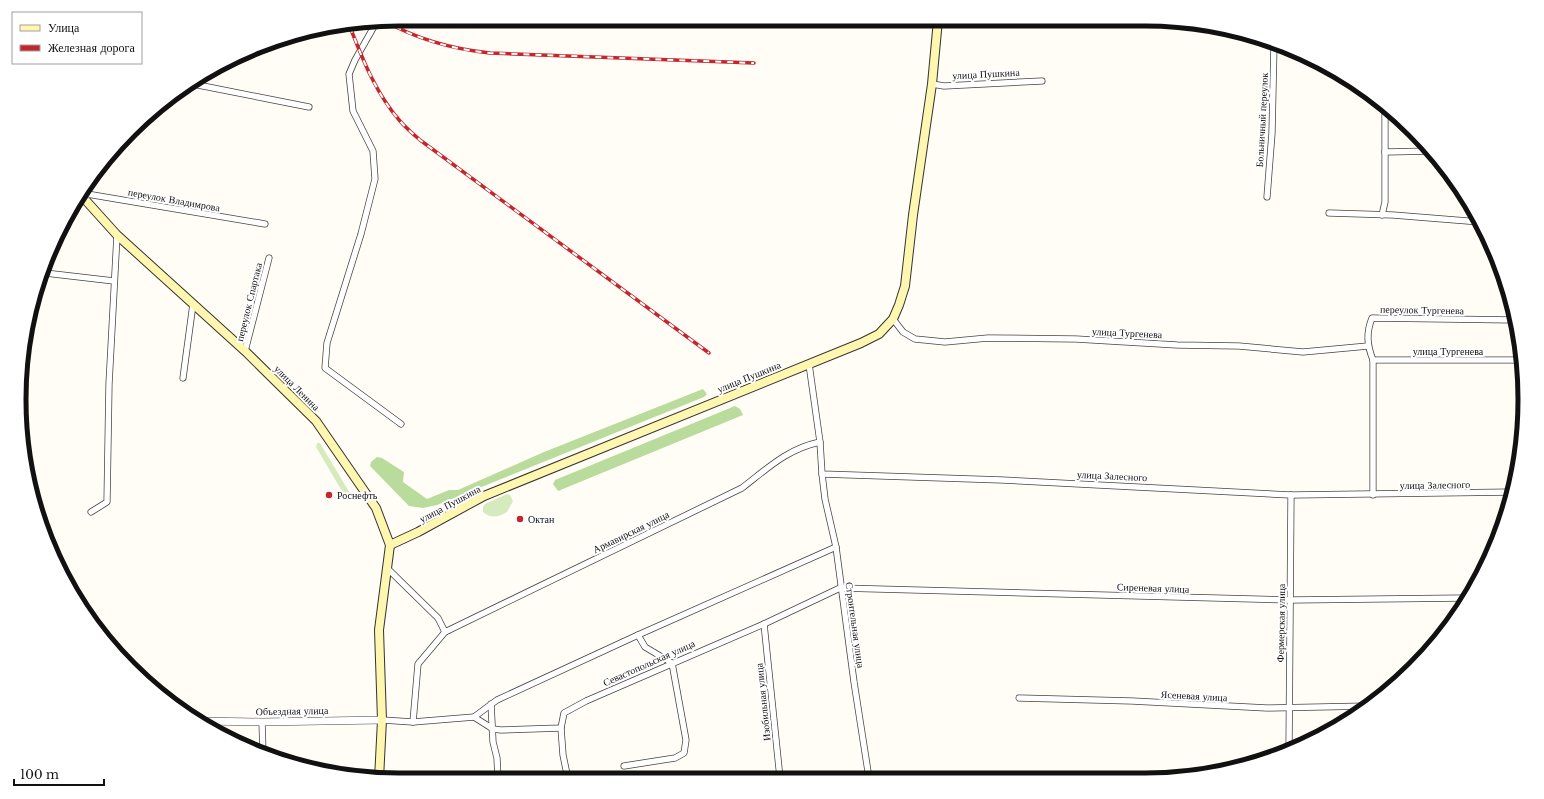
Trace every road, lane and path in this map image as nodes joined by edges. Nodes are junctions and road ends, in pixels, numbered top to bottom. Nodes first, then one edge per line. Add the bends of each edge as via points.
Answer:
1 (937, 26) edge
2 (374, 27) edge
3 (1274, 49) edge
4 (1042, 81) dead end
5 (932, 84) junction
6 (198, 85) edge
7 (309, 107) dead end
8 (1384, 113) edge
9 (1423, 151) edge
10 (1385, 152) junction
11 (87, 195) edge
12 (1267, 197) dead end
13 (85, 199) edge
14 (1329, 213) dead end
15 (1382, 215) junction
16 (1472, 221) edge
17 (265, 224) dead end
18 (117, 235) junction
19 (269, 258) dead end
20 (48, 273) edge
21 (114, 281) junction
22 (193, 304) junction
23 (893, 319) junction
24 (1509, 320) edge
25 (1368, 346) junction
26 (245, 351) junction
27 (1373, 360) junction
28 (1516, 360) edge
29 (809, 364) junction
30 (183, 378) dead end
31 (401, 424) dead end
32 (820, 442) junction
33 (822, 474) junction
34 (1506, 492) edge
35 (1291, 495) junction
36 (1373, 495) junction
37 (91, 512) dead end
38 (390, 545) junction
39 (836, 547) junction
40 (388, 569) junction
41 (840, 588) junction
42 (1461, 598) edge
43 (1291, 600) junction
44 (764, 624) junction
45 (445, 632) junction
46 (638, 635) junction
47 (672, 663) junction
48 (1019, 698) dead end
49 (491, 704) junction
50 (1357, 706) edge
51 (1288, 708) junction
52 (474, 717) junction
53 (382, 720) junction
54 (210, 721) edge
55 (262, 722) junction
56 (413, 722) junction
57 (561, 728) junction
58 (493, 729) junction
59 (1289, 744) edge
60 (263, 747) edge
61 (624, 766) dead end
62 (379, 772) edge
63 (498, 773) edge
64 (567, 773) edge
65 (779, 773) edge
66 (868, 773) edge

1 - 5 main road, улица Пушкина
2 - 31 street via 349,74 353,111 373,151 375,179 361,234 326,342 326,368
3 - 12 street, Больничный переулок via 1272,133
4 - 5 street, улица Пушкина via 944,86
5 - 23 main road, улица Пушкина via 904,286
6 - 7 street
8 - 10 street
9 - 10 street
10 - 15 street via 1385,202
11 - 17 street, переулок Владимрова
13 - 18 main road, улица Ленина
14 - 15 street
15 - 16 street
18 - 21 street
18 - 22 main road, улица Ленина
19 - 26 street, переулок Спартака
20 - 21 street
21 - 37 street via 107,502
22 - 26 main road, улица Ленина
22 - 30 street
23 - 25 street, улица Тургенева via 903,332 915,339 945,342 988,338 1076,339 1239,346 1303,352
23 - 29 main road, улица Пушкина via 879,334
24 - 25 street, переулок Тургенева via 1372,318 1368,328
25 - 27 street, переулок Тургенева
26 - 38 main road, улица Ленина via 316,421 376,508
27 - 28 street, улица Тургенева
27 - 36 street, переулок Тургенева
29 - 32 street
29 - 38 main road, улица Пушкина via 484,496
32 - 33 street
32 - 45 street, Армавирская улица via 778,459 742,488
33 - 35 street, улица Залесного via 1002,480
33 - 39 street, Строительная улица
34 - 36 street, улица Залесного
35 - 36 street, улица Залесного
35 - 43 street, Фермерская улица
38 - 40 main road
39 - 41 street, Строительная улица
39 - 46 street
40 - 45 street via 438,618
40 - 53 main road via 383,588 379,630
41 - 43 street, Сиреневая улица
41 - 44 street, Севастопольская улица
41 - 66 street, Строительная улица
42 - 43 street, Сиреневая улица
43 - 51 street, Фермерская улица
44 - 47 street, Севастопольская улица
44 - 65 street, Изобильная улица
45 - 56 street, Армавирская улица via 418,664
46 - 47 street via 645,647
46 - 49 street
47 - 57 street, Севастопольская улица via 564,713
47 - 61 street via 686,740 684,753 675,758
48 - 51 street, Ясеневая улица
49 - 52 street
49 - 58 street
50 - 51 street, Ясеневая улица
51 - 59 street, Фермерская улица
52 - 56 street
52 - 58 street
53 - 55 street, Объездная улица
53 - 56 street
53 - 62 main road
54 - 55 street, Объездная улица
55 - 60 street
57 - 58 street
57 - 64 street
58 - 63 street

